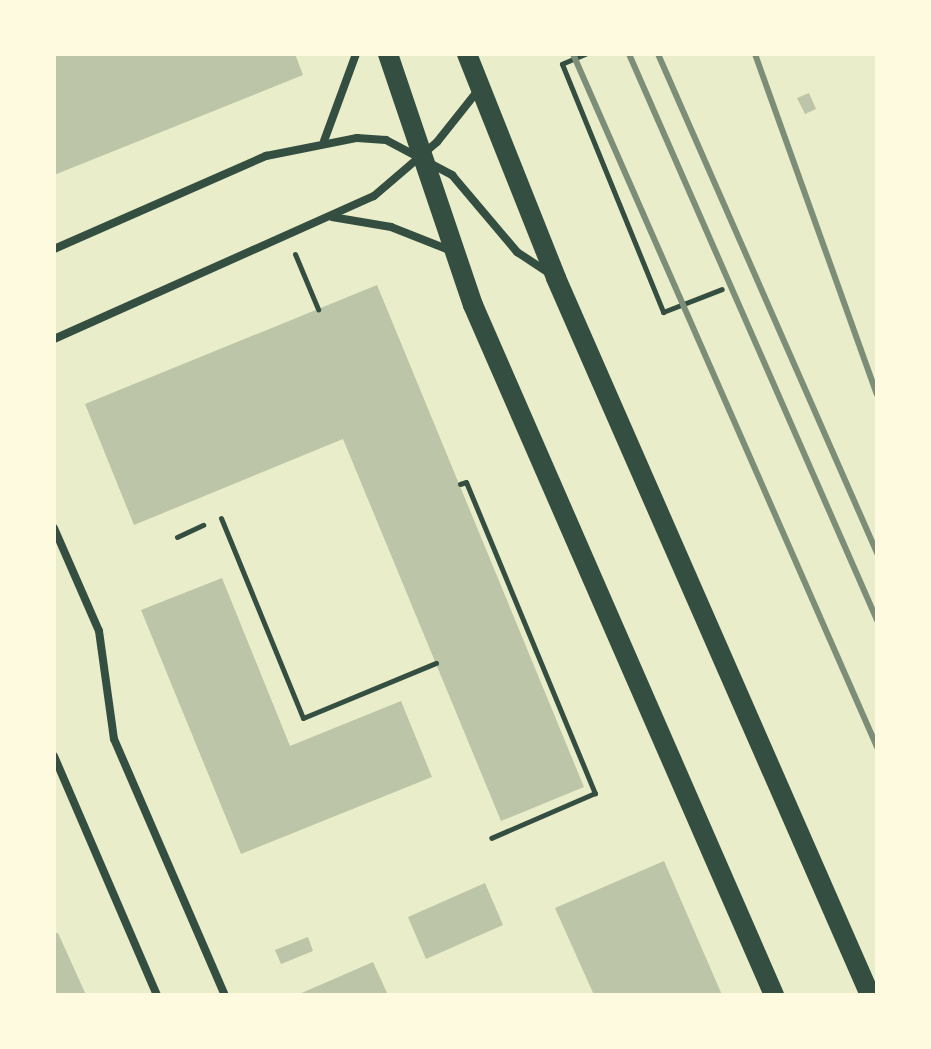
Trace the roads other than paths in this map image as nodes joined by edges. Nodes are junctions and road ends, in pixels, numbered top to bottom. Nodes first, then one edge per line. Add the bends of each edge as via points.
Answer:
1 (356, 54) edge
2 (388, 54) edge
3 (467, 54) edge
4 (480, 87) junction
5 (324, 141) junction
6 (423, 156) junction
7 (331, 217) junction
8 (54, 249) edge
9 (452, 251) junction
10 (556, 278) junction
11 (54, 339) edge
12 (54, 528) edge
13 (54, 756) edge
14 (157, 995) edge
15 (225, 995) edge
16 (774, 995) edge
17 (870, 995) edge

1 - 5 street
2 - 6 main road
3 - 4 main road
4 - 6 street
4 - 10 main road
5 - 6 street via 386,140
5 - 8 street via 266,156
6 - 7 street via 374,196
6 - 9 main road
6 - 10 street via 475,196 517,252
7 - 9 street via 391,227
7 - 11 street
9 - 16 main road
10 - 17 main road
12 - 15 street via 99,631 108,717 121,759
13 - 14 street

